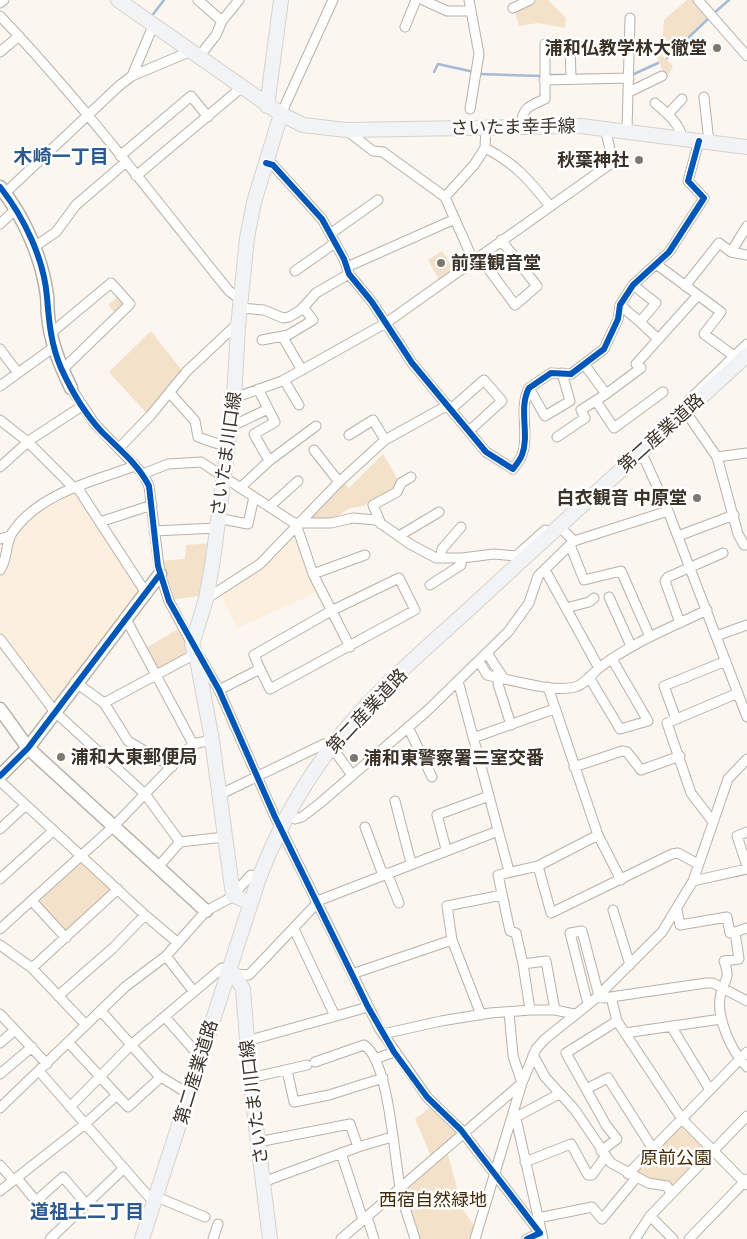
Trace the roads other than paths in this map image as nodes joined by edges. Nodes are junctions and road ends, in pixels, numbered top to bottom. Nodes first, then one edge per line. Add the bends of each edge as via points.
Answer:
1 (4, 0) edge
2 (118, 0) edge
3 (198, 0) edge
4 (240, 0) edge
5 (281, 0) edge
6 (333, 0) edge
7 (416, 0) edge
8 (423, 0) edge
9 (469, 0) edge
10 (530, 0) edge
11 (698, 0) edge
12 (0, 3) edge
13 (513, 8) dead end
14 (471, 12) junction
15 (0, 16) edge
16 (630, 18) dead end
17 (222, 21) junction
18 (153, 26) junction
19 (405, 27) dead end
20 (19, 36) junction
21 (0, 52) edge
22 (194, 55) junction
23 (747, 56) edge
24 (132, 76) junction
25 (662, 76) dead end
26 (629, 78) junction
27 (571, 79) junction
28 (544, 80) junction
29 (241, 88) junction
30 (629, 92) junction
31 (704, 97) dead end
32 (682, 99) dead end
33 (655, 102) dead end
34 (267, 106) junction
35 (470, 109) dead end
36 (281, 114) junction
37 (668, 114) junction
38 (90, 115) junction
39 (208, 117) junction
40 (521, 126) junction
41 (486, 127) junction
42 (604, 128) junction
43 (346, 130) junction
44 (627, 130) junction
45 (682, 138) junction
46 (704, 141) junction
47 (486, 148) junction
48 (747, 148) edge
49 (123, 159) junction
50 (266, 162) junction
51 (136, 176) junction
52 (2, 190) edge
53 (445, 198) junction
54 (378, 200) dead end
55 (550, 206) junction
56 (16, 209) junction
57 (455, 218) junction
58 (0, 224) edge
59 (747, 226) edge
60 (330, 234) junction
61 (501, 240) junction
62 (335, 243) junction
63 (34, 247) junction
64 (731, 252) junction
65 (747, 255) edge
66 (476, 258) junction
67 (656, 264) junction
68 (348, 270) junction
69 (295, 271) dead end
70 (633, 285) junction
71 (685, 286) junction
72 (698, 295) junction
73 (240, 304) junction
74 (620, 305) junction
75 (303, 307) junction
76 (640, 322) junction
77 (386, 323) junction
78 (238, 327) junction
79 (51, 333) junction
80 (282, 336) junction
81 (658, 339) junction
82 (262, 340) dead end
83 (747, 344) edge
84 (54, 347) junction
85 (0, 349) edge
86 (741, 355) edge
87 (584, 364) junction
88 (747, 366) edge
89 (62, 370) junction
90 (302, 370) junction
91 (18, 373) junction
92 (562, 373) junction
93 (284, 380) junction
94 (0, 386) edge
95 (71, 388) joint
96 (529, 388) junction
97 (258, 389) junction
98 (170, 392) junction
99 (663, 392) dead end
100 (606, 394) junction
101 (234, 398) junction
102 (596, 401) junction
103 (300, 405) dead end
104 (82, 406) junction
105 (450, 407) junction
106 (268, 409) junction
107 (690, 418) junction
108 (0, 420) edge
109 (316, 426) dead end
110 (230, 427) junction
111 (468, 431) junction
112 (349, 435) dead end
113 (557, 438) dead end
114 (386, 440) junction
115 (28, 442) junction
116 (227, 447) junction
117 (119, 448) junction
118 (314, 450) dead end
119 (746, 456) edge
120 (717, 457) junction
121 (646, 460) junction
122 (269, 461) junction
123 (134, 464) junction
124 (0, 467) edge
125 (143, 474) junction
126 (222, 476) junction
127 (411, 477) dead end
128 (298, 481) dead end
129 (339, 482) junction
130 (75, 487) junction
131 (240, 488) junction
132 (254, 497) junction
133 (152, 505) junction
134 (268, 507) junction
135 (668, 511) junction
136 (440, 512) dead end
137 (734, 515) junction
138 (100, 522) junction
139 (217, 523) junction
140 (381, 524) junction
141 (299, 525) junction
142 (461, 527) dead end
143 (154, 531) junction
144 (10, 536) junction
145 (399, 536) junction
146 (678, 536) junction
147 (0, 539) edge
148 (570, 539) junction
149 (747, 545) edge
150 (723, 553) dead end
151 (365, 555) dead end
152 (440, 558) junction
153 (462, 558) junction
154 (690, 568) junction
155 (0, 570) edge
156 (545, 570) junction
157 (160, 574) junction
158 (313, 574) junction
159 (430, 585) dead end
160 (146, 593) junction
161 (609, 597) dead end
162 (594, 598) dead end
163 (206, 600) junction
164 (566, 608) junction
165 (707, 610) junction
166 (331, 611) junction
167 (125, 617) junction
168 (680, 623) junction
169 (747, 625) edge
170 (716, 636) junction
171 (650, 637) junction
172 (0, 639) edge
173 (631, 646) junction
174 (350, 647) junction
175 (194, 650) junction
176 (487, 653) junction
177 (612, 659) junction
178 (479, 661) junction
179 (726, 662) junction
180 (599, 668) junction
181 (260, 669) junction
182 (156, 675) junction
183 (589, 677) junction
184 (502, 679) junction
185 (458, 681) junction
186 (75, 682) junction
187 (548, 687) junction
188 (219, 690) junction
189 (738, 692) junction
190 (104, 703) junction
191 (0, 709) edge
192 (554, 709) junction
193 (55, 712) junction
194 (747, 716) edge
195 (676, 719) junction
196 (510, 725) junction
197 (408, 727) junction
198 (473, 738) junction
199 (212, 740) junction
200 (193, 744) junction
201 (28, 748) junction
202 (333, 751) junction
203 (680, 756) junction
204 (747, 759) edge
205 (172, 767) junction
206 (574, 767) junction
207 (352, 775) junction
208 (0, 776) edge
209 (257, 776) junction
210 (432, 777) dead end
211 (0, 781) edge
212 (145, 794) junction
213 (219, 795) junction
214 (488, 796) junction
215 (395, 801) dead end
216 (26, 805) junction
217 (295, 819) junction
218 (713, 822) junction
219 (114, 826) junction
220 (365, 827) dead end
221 (0, 829) edge
222 (53, 831) junction
223 (498, 831) junction
224 (283, 832) junction
225 (747, 832) edge
226 (598, 835) junction
227 (224, 837) junction
228 (180, 842) junction
229 (446, 849) junction
230 (81, 855) junction
231 (412, 863) junction
232 (698, 864) junction
233 (538, 866) junction
234 (158, 867) junction
235 (747, 868) edge
236 (509, 871) junction
237 (385, 874) junction
238 (259, 878) junction
239 (0, 879) edge
240 (621, 880) junction
241 (693, 881) junction
242 (118, 890) junction
243 (502, 895) junction
244 (234, 896) junction
245 (32, 901) junction
246 (250, 903) junction
247 (318, 903) junction
248 (399, 903) dead end
249 (206, 910) junction
250 (613, 910) dead end
251 (677, 910) junction
252 (145, 915) junction
253 (747, 928) edge
254 (0, 929) edge
255 (294, 929) junction
256 (735, 932) junction
257 (66, 938) junction
258 (452, 940) junction
259 (178, 943) junction
260 (0, 945) edge
261 (166, 956) junction
262 (523, 964) junction
263 (630, 965) junction
264 (32, 968) junction
265 (233, 973) junction
266 (352, 974) junction
267 (722, 988) junction
268 (194, 992) junction
269 (58, 996) junction
270 (599, 996) junction
271 (611, 997) junction
272 (747, 1001) edge
273 (588, 1004) junction
274 (368, 1008) junction
275 (530, 1010) junction
276 (556, 1010) junction
277 (101, 1011) junction
278 (509, 1012) junction
279 (0, 1014) edge
280 (574, 1014) junction
281 (481, 1015) junction
282 (165, 1016) junction
283 (335, 1016) junction
284 (721, 1019) junction
285 (617, 1021) junction
286 (86, 1025) junction
287 (671, 1026) junction
288 (15, 1030) junction
289 (625, 1033) junction
290 (383, 1034) junction
291 (246, 1041) junction
292 (0, 1043) edge
293 (69, 1043) junction
294 (131, 1045) junction
295 (32, 1048) junction
296 (394, 1052) junction
297 (747, 1052) edge
298 (534, 1055) junction
299 (201, 1058) junction
300 (375, 1059) junction
301 (740, 1059) junction
302 (46, 1064) junction
303 (747, 1067) edge
304 (287, 1070) junction
305 (39, 1071) junction
306 (0, 1074) edge
307 (100, 1076) junction
308 (161, 1077) junction
309 (250, 1078) junction
310 (383, 1078) junction
311 (522, 1083) junction
312 (586, 1089) junction
313 (710, 1090) junction
314 (559, 1094) junction
315 (117, 1095) junction
316 (190, 1095) junction
317 (70, 1107) junction
318 (0, 1108) edge
319 (515, 1114) junction
320 (747, 1116) edge
321 (682, 1119) junction
322 (85, 1124) junction
323 (463, 1133) junction
324 (392, 1137) junction
325 (258, 1142) junction
326 (358, 1146) junction
327 (653, 1149) junction
328 (714, 1150) junction
329 (341, 1153) junction
330 (603, 1154) junction
331 (525, 1162) junction
332 (0, 1165) edge
333 (124, 1169) junction
334 (496, 1175) junction
335 (632, 1176) junction
336 (15, 1179) junction
337 (263, 1182) junction
338 (746, 1182) edge
339 (400, 1189) junction
340 (0, 1191) edge
341 (671, 1194) junction
342 (159, 1200) junction
343 (86, 1204) junction
344 (650, 1216) junction
345 (205, 1217) dead end
346 (538, 1218) junction
347 (365, 1219) junction
348 (218, 1224) dead end
349 (541, 1236) edge
350 (50, 1239) edge
351 (142, 1239) edge
352 (151, 1239) edge
353 (213, 1239) edge
354 (270, 1239) edge
355 (341, 1239) edge
356 (374, 1239) edge
357 (415, 1239) edge
358 (475, 1239) edge
359 (527, 1239) edge
360 (635, 1239) edge
361 (673, 1239) edge
362 (689, 1239) edge

1 - 12 street
2 - 18 main road
3 - 17 street
4 - 17 street
5 - 34 main road
6 - 36 street
7 - 19 street
8 - 14 street via 447,11
9 - 14 street
10 - 13 street
11 - 23 street
14 - 35 street via 479,54
15 - 20 street
16 - 26 street
17 - 22 street via 216,36
18 - 22 main road
18 - 24 street
20 - 21 street
20 - 38 street
22 - 24 street
22 - 29 main road
24 - 38 street
25 - 30 street
26 - 27 street
26 - 30 street
27 - 28 street
27 - 28 street via 570,43 545,44
28 - 40 street via 545,99 526,107
29 - 34 main road
29 - 39 street
30 - 44 street
31 - 46 street
32 - 37 street
33 - 37 street
34 - 36 main road
36 - 43 main road, さいたま幸手線 via 303,125
36 - 50 main road, さいたま川口線
37 - 45 street
38 - 49 street
38 - 52 street
39 - 49 street via 191,96
39 - 51 street
40 - 41 main road, さいたま幸手線
40 - 42 main road, さいたま幸手線
41 - 43 main road, さいたま幸手線
41 - 47 street
42 - 44 main road, さいたま幸手線
42 - 55 street via 613,162
43 - 53 street via 373,150 383,152
44 - 45 main road, さいたま幸手線
45 - 46 main road, さいたま幸手線
46 - 48 main road, さいたま幸手線
46 - 67 street via 688,180 704,198 669,252
47 - 53 street
47 - 55 street via 507,159 526,176
49 - 51 street
49 - 63 street via 76,206 56,232
50 - 60 street via 273,165 322,219
50 - 73 main road, さいたま川口線 via 249,229
51 - 73 street
52 - 56 street
53 - 57 street
54 - 60 street
55 - 61 street
56 - 58 street
56 - 63 street
57 - 66 street
57 - 68 street
59 - 64 street
60 - 62 street
61 - 66 street
61 - 66 street via 537,286 514,305
62 - 68 street
62 - 69 street
63 - 79 street via 47,296
64 - 65 street
64 - 71 street via 719,243
66 - 77 street
67 - 70 street
67 - 71 street
68 - 75 street via 316,293
68 - 77 street
70 - 74 street
70 - 76 street via 656,304
71 - 72 street
72 - 81 street
72 - 86 street via 721,312 704,334
73 - 75 street via 284,318
73 - 78 main road, さいたま川口線
74 - 76 street
74 - 87 street via 618,319 604,349
75 - 80 street via 313,320
76 - 81 street
77 - 90 street
77 - 105 street via 412,363
78 - 98 street via 235,326
78 - 101 main road, さいたま川口線
79 - 84 street
79 - 89 street via 111,283 130,304
80 - 82 street
80 - 90 street
81 - 100 street via 639,366
83 - 86 street
84 - 89 street
84 - 91 street
85 - 91 street
86 - 153 street via 516,556 494,554
86 - 202 main road, 第二産業道路 via 361,712
87 - 92 street via 572,374
87 - 100 street
88 - 107 main road, 第二産業道路
89 - 95 street
90 - 93 street
91 - 94 street
92 - 96 street via 551,372
92 - 96 street via 570,402 545,416
93 - 97 street
93 - 103 street
95 - 104 street
96 - 111 street via 523,412 522,455 513,469 486,452
97 - 101 street
97 - 106 street
98 - 116 street via 195,422 198,437
98 - 117 street
99 - 102 street via 614,428
100 - 102 street
101 - 110 main road, さいたま川口線
102 - 113 street via 581,410 585,418
104 - 115 street
104 - 117 street
105 - 111 street
105 - 111 street via 484,380 502,401
105 - 114 street
106 - 110 street
106 - 122 street via 275,422 254,434
107 - 120 street
107 - 121 main road, 第二産業道路
108 - 115 street
109 - 122 street
110 - 116 main road, さいたま川口線
112 - 114 street via 373,420
114 - 129 street
115 - 124 street
115 - 130 street
116 - 126 main road, さいたま川口線
117 - 123 street
118 - 129 street
119 - 120 street
120 - 137 street
121 - 135 street
121 - 148 main road, 第二産業道路
122 - 131 street
123 - 125 street
123 - 130 street
125 - 126 street via 168,464 201,462
125 - 133 street
126 - 131 street
126 - 139 main road, さいたま川口線
127 - 140 street via 401,483 397,492 373,505
128 - 134 street
129 - 141 street
130 - 138 street
130 - 144 street via 38,505
131 - 132 street
132 - 134 street
132 - 139 street via 248,524
133 - 138 street
133 - 143 street
134 - 141 street
135 - 146 street
135 - 148 street
136 - 145 street
137 - 146 street
137 - 149 street via 738,534
138 - 160 street
139 - 143 street
139 - 163 main road, さいたま川口線
140 - 141 street via 376,520 353,518
140 - 145 street
141 - 158 street
141 - 163 street via 260,564
142 - 152 street via 442,549
143 - 157 street
144 - 147 street
144 - 155 street
145 - 152 street
146 - 154 street
148 - 156 street
148 - 171 street via 584,580 621,571
148 - 202 main road, 第二産業道路 via 383,702
150 - 154 street
151 - 158 street
152 - 153 street
153 - 159 street via 461,565
154 - 165 street
154 - 168 street via 664,581
156 - 164 street
156 - 176 street via 538,576 529,603 508,632
157 - 160 street
157 - 175 street via 169,601
158 - 166 street
160 - 167 street
161 - 173 street
162 - 164 street
163 - 175 main road, さいたま川口線
164 - 180 street
165 - 168 street
165 - 170 street
166 - 174 street
166 - 174 street via 399,578 415,610
166 - 181 street via 254,655
167 - 182 street
167 - 186 street
168 - 171 street
169 - 170 street
170 - 179 street
171 - 173 street
172 - 193 street
173 - 177 street
174 - 181 street via 270,689
175 - 182 street
175 - 188 street
175 - 199 main road, さいたま川口線
176 - 178 street
176 - 184 street
177 - 180 street
177 - 183 street via 648,722 620,729
178 - 184 street via 488,675
178 - 185 street
179 - 189 street
179 - 195 street via 664,686
180 - 183 street
181 - 188 street
182 - 190 street
182 - 200 street
183 - 187 street via 579,686
184 - 187 street
184 - 196 street via 498,684
185 - 197 street
185 - 198 street
186 - 190 street
186 - 193 street
187 - 192 street
188 - 209 street
189 - 194 street
189 - 195 street
190 - 205 street via 128,741
191 - 201 street
192 - 196 street
192 - 206 street
193 - 201 street
193 - 212 street
195 - 203 street via 667,723
196 - 198 street
197 - 207 street
197 - 210 street
198 - 214 street
199 - 200 street
199 - 213 main road, さいたま川口線
200 - 205 street
201 - 208 street
201 - 219 street
202 - 207 street
202 - 209 street via 324,744
202 - 217 main road, 第二産業道路
202 - 224 main road, 第二産業道路 via 300,792
203 - 206 street via 641,770 627,752 622,751
203 - 218 street via 691,793
204 - 218 street via 728,779
205 - 212 street
206 - 226 street
207 - 217 street via 308,813
209 - 213 street
209 - 224 street
211 - 216 street
212 - 219 street
212 - 228 street
213 - 227 main road, さいたま川口線
214 - 223 street
214 - 229 street via 437,815
215 - 231 street
216 - 221 street
216 - 222 street
217 - 224 main road, 第二産業道路
218 - 232 street
219 - 230 street
219 - 234 street
220 - 237 street
222 - 230 street
222 - 239 street
223 - 229 street
223 - 236 street
224 - 238 main road, 第二産業道路
224 - 247 street
224 - 265 main road, 第二産業道路
225 - 235 street via 737,836
226 - 233 street
226 - 240 street
227 - 228 street
227 - 244 main road, さいたま川口線
228 - 234 street
229 - 231 street
230 - 242 street
230 - 245 street
231 - 237 street
232 - 240 street via 678,853
232 - 241 street
233 - 236 street
233 - 240 street via 551,913
234 - 249 street
235 - 241 street
236 - 243 street via 498,875
237 - 247 street
237 - 248 street
238 - 244 street via 251,875
238 - 246 main road, 第二産業道路
241 - 251 street
242 - 252 street
242 - 257 street
243 - 258 street via 447,906
243 - 262 street via 510,931 516,933
244 - 246 main road
244 - 249 street
245 - 254 street
245 - 257 street
246 - 265 main road, 第二産業道路
247 - 255 street
247 - 266 street
249 - 259 street
250 - 263 street
251 - 256 street via 680,925 727,917 730,933
251 - 263 street via 662,932
252 - 259 street
252 - 269 street
253 - 256 street
255 - 265 street via 249,975
255 - 283 street
256 - 267 street via 739,959 724,961 729,974
257 - 264 street
258 - 266 street
258 - 281 street
259 - 261 street
260 - 264 street
261 - 268 street
261 - 277 street via 125,987
262 - 275 street
262 - 276 street via 546,961
263 - 270 street
264 - 269 street
265 - 268 street via 222,968
265 - 291 main road, さいたま川口線 via 243,989
265 - 299 main road, 第二産業道路
265 - 342 main road, 第二産業道路
266 - 274 street
267 - 271 street via 706,982
267 - 272 street
267 - 284 street via 719,1001
268 - 282 street
269 - 286 street
270 - 271 street
270 - 273 street
270 - 273 street via 582,931 570,934
271 - 285 street
273 - 280 street
274 - 283 street
274 - 290 street
275 - 276 street
275 - 278 street
276 - 280 street
277 - 286 street
277 - 294 street
278 - 281 street
278 - 311 street via 513,1056
279 - 288 street
280 - 298 street via 545,1039
281 - 290 street
282 - 294 street
282 - 299 street
283 - 291 street
284 - 287 street
284 - 301 street
285 - 289 street
285 - 312 street via 566,1053
286 - 293 street
287 - 289 street
287 - 313 street
288 - 292 street
288 - 295 street
289 - 321 street
290 - 296 street
291 - 309 main road, さいたま川口線
293 - 302 street
293 - 307 street
294 - 307 street
294 - 308 street
295 - 302 street
295 - 306 street
296 - 300 street
296 - 323 street via 427,1096
297 - 301 street
298 - 311 street
298 - 314 street via 545,1077
299 - 316 main road, 第二産業道路
300 - 304 street via 364,1045
300 - 310 street
301 - 303 street
301 - 313 street
302 - 305 street
304 - 309 street
304 - 310 street via 294,1102
305 - 317 street
305 - 318 street
307 - 315 street
307 - 317 street
308 - 315 street via 128,1107
308 - 316 street
309 - 325 main road, さいたま川口線
310 - 324 street
311 - 319 street
311 - 323 street
312 - 327 street via 608,1078
312 - 330 street via 617,1139
313 - 321 street
314 - 319 street
314 - 330 street via 575,1110
315 - 322 street
316 - 342 main road, 第二産業道路
317 - 322 street
319 - 331 street
319 - 334 street
320 - 328 street
321 - 327 street
321 - 328 street
322 - 333 street
322 - 336 street
323 - 334 street
323 - 339 street
324 - 326 street
324 - 339 street
325 - 326 street via 350,1124
325 - 337 main road, さいたま川口線
326 - 329 street
327 - 335 street
328 - 338 street
328 - 341 street
329 - 337 street
329 - 347 street
330 - 331 street via 592,1175 588,1175 571,1144
330 - 335 street
331 - 346 street
332 - 336 street
333 - 342 street via 150,1198
333 - 343 street
334 - 349 street
334 - 358 street
335 - 341 street via 667,1186
335 - 346 street via 602,1219 592,1207
336 - 340 street
336 - 343 street via 36,1201 63,1177
337 - 354 main road, さいたま川口線
338 - 362 street
339 - 347 street
339 - 357 street
341 - 344 street
342 - 345 street
342 - 351 main road, 第二産業道路
342 - 352 main road, 第二産業道路
343 - 350 street
344 - 360 street
344 - 361 street
346 - 349 street
347 - 355 street
347 - 356 street
348 - 353 street
349 - 359 street

